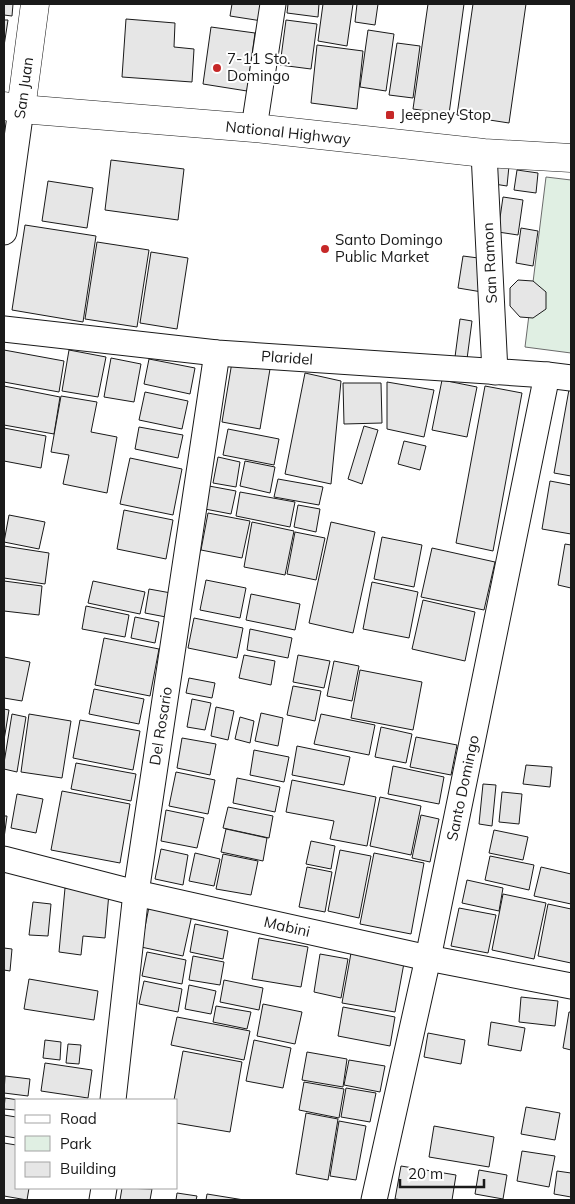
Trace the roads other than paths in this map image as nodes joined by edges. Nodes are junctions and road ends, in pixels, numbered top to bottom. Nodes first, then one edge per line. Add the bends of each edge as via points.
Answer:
1 (35, 4) edge
2 (273, 4) edge
3 (12, 108) edge
4 (254, 128) junction
5 (484, 153) junction
6 (571, 158) edge
7 (4, 232) edge
8 (4, 329) edge
9 (217, 353) junction
10 (495, 372) junction
11 (559, 376) edge
12 (4, 859) edge
13 (136, 893) junction
14 (428, 958) junction
15 (571, 986) edge
16 (113, 1099) edge
17 (374, 1200) edge

1 - 3 main road, San Juan
2 - 4 street
3 - 4 main road, National Highway
3 - 7 street, San Juan
4 - 5 main road, National Highway
5 - 6 main road, National Highway
5 - 10 street, San Ramon
8 - 9 street, Plaridel
9 - 10 street, Plaridel
9 - 13 street, Del Rosario
10 - 11 street, Plaridel
11 - 14 street, Santo Domingo
12 - 13 street, Mabini
13 - 14 street, Mabini
13 - 16 street, Del Rosario
14 - 15 street, Mabini
14 - 17 street, Santo Domingo

